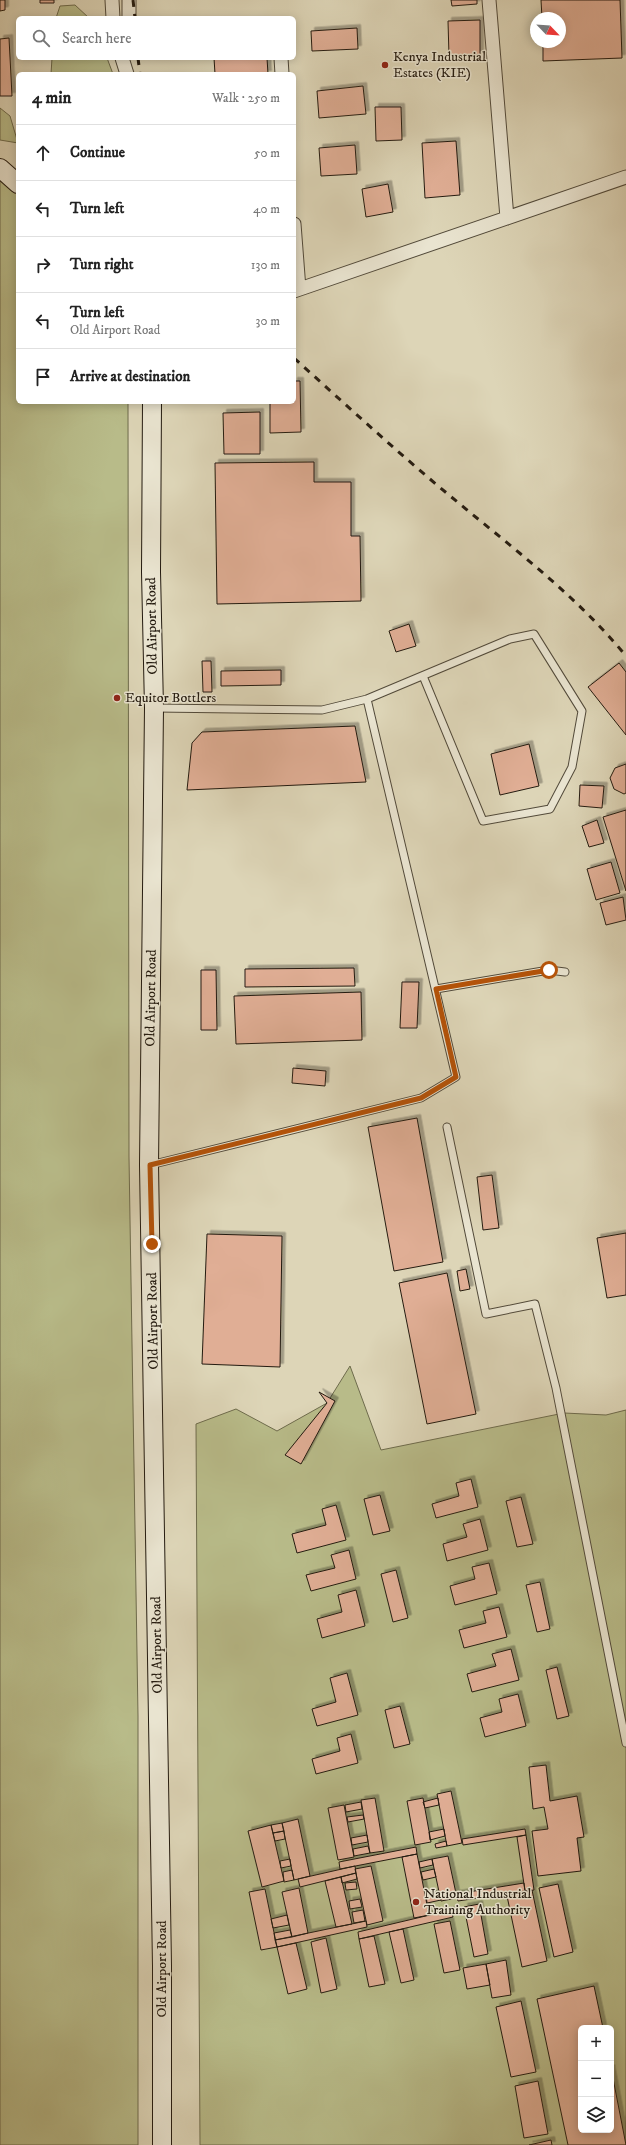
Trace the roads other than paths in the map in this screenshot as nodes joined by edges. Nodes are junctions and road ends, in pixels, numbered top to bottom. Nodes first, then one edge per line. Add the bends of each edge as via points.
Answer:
1 (112, 0) edge
2 (128, 0) edge
3 (489, 0) edge
4 (113, 16) edge
5 (129, 16) edge
6 (123, 60) edge
7 (131, 60) edge
8 (281, 60) edge
9 (126, 72) edge
10 (132, 72) edge
11 (282, 72) edge
12 (0, 168) edge
13 (626, 177) edge
14 (16, 182) edge
15 (507, 218) junction
16 (296, 268) edge
17 (297, 290) edge
18 (152, 404) edge
19 (423, 676) junction
20 (367, 699) junction
21 (154, 708) junction
22 (565, 972) dead end
23 (436, 989) junction
24 (447, 1127) dead end
25 (150, 1165) junction
26 (626, 1743) edge
27 (162, 2145) edge

1 - 4 street
2 - 5 street
3 - 15 street
6 - 9 street
7 - 10 street
8 - 11 street
12 - 14 main road
13 - 15 street
15 - 17 street
16 - 17 street
18 - 21 main road, Old Airport Road via 151,572
19 - 19 lane via 510,639 534,634 582,711 572,767 550,809 483,821
19 - 20 lane
20 - 21 lane via 322,710
20 - 23 lane
21 - 25 main road, Old Airport Road
22 - 23 lane via 549,970
23 - 25 lane via 456,1077 421,1098
24 - 26 lane via 486,1314 535,1304 556,1388
25 - 27 main road, Old Airport Road via 162,1934

